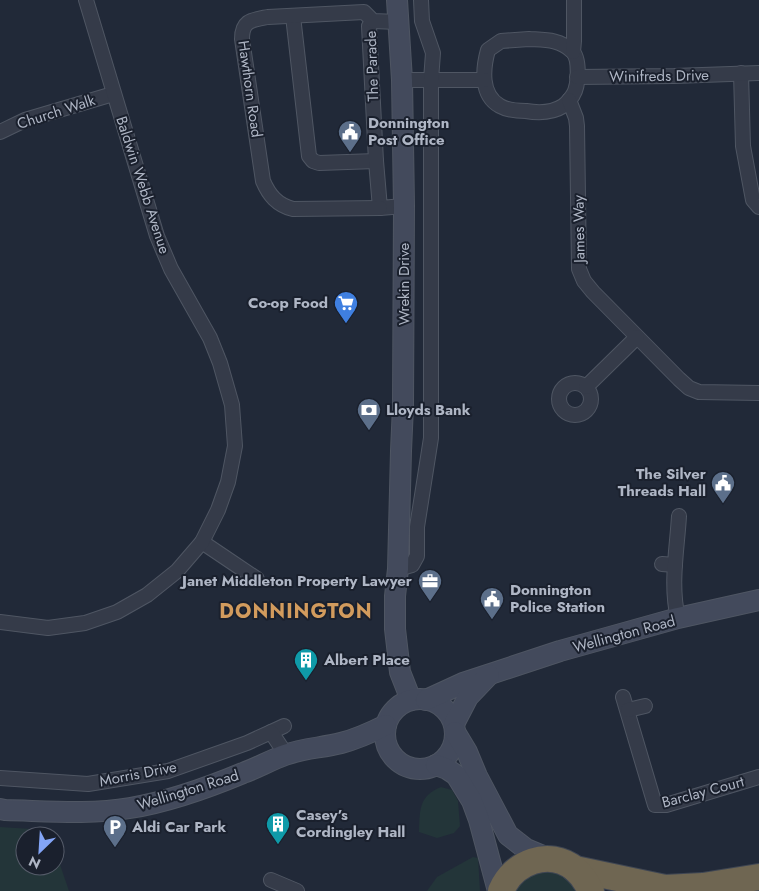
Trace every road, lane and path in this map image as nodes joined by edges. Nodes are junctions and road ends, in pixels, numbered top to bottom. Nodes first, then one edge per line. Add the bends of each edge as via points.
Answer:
1 (86, 0) edge
2 (397, 0) edge
3 (421, 0) edge
4 (574, 0) edge
5 (293, 16) junction
6 (373, 21) junction
7 (398, 22) junction
8 (573, 52) junction
9 (741, 73) junction
10 (759, 73) edge
11 (578, 77) junction
12 (402, 80) junction
13 (431, 80) junction
14 (484, 80) junction
15 (114, 94) junction
16 (569, 100) junction
17 (0, 132) edge
18 (376, 161) junction
19 (404, 206) junction
20 (759, 207) edge
21 (380, 208) junction
22 (637, 337) junction
23 (586, 387) dead end
24 (759, 393) edge
25 (679, 516) dead end
26 (202, 542) junction
27 (398, 569) junction
28 (257, 579) dead end
29 (759, 600) edge
30 (678, 618) junction
31 (0, 622) edge
32 (490, 674) junction
33 (419, 700) junction
34 (645, 706) dead end
35 (386, 725) junction
36 (284, 726) dead end
37 (454, 728) junction
38 (271, 732) junction
39 (341, 743) junction
40 (392, 754) junction
41 (284, 755) junction
42 (436, 765) junction
43 (0, 778) edge
44 (759, 778) edge
45 (0, 809) edge
46 (550, 859) junction
47 (575, 869) junction
48 (759, 877) edge
49 (270, 880) dead end
50 (661, 889) edge
51 (297, 891) edge
52 (500, 891) edge
53 (591, 891) edge

1 - 15 street, Baldwin Webb Avenue
2 - 7 street, Wrekin Drive
3 - 13 street, Wrekin Drive via 422,21 433,53
4 - 8 street
5 - 6 street, Hawthorn Road via 364,12
5 - 18 street via 309,156 319,163
5 - 21 street, Hawthorn Road via 254,20 242,31 267,192 276,202 293,208
6 - 7 street, Hawthorn Road
6 - 18 street, The Parade via 369,26
7 - 12 street, Wrekin Drive
8 - 11 street
8 - 14 street via 555,41 501,41 488,50
9 - 10 street, Winifreds Drive
9 - 11 street, Winifreds Drive
9 - 20 street via 743,146 753,200
11 - 16 street
12 - 13 street
12 - 19 street, Wrekin Drive
13 - 14 street
13 - 27 street, Wrekin Drive via 431,438 417,527 417,556 412,565
14 - 16 street via 492,100 518,111 547,112
15 - 17 street, Church Walk via 25,120
15 - 26 street, Baldwin Webb Avenue via 157,236 170,269 210,338 232,405 235,446 228,482
16 - 22 street, James Way via 577,126 579,269 584,281
18 - 21 street, The Parade
19 - 21 street
19 - 27 street, Wrekin Drive
22 - 23 street
22 - 24 street, James Way via 689,388 709,393
25 - 30 street via 668,564
26 - 28 street
26 - 31 street, Baldwin Webb Avenue via 177,571 147,595 117,612 85,623 48,628
27 - 33 street, Wrekin Drive via 395,628 400,672
29 - 30 street, Wellington Road
30 - 32 street, Wellington Road
32 - 33 street, Wellington Road
32 - 37 street, Wellington Road via 468,697
33 - 35 street via 395,709
33 - 37 street via 441,706 451,717
34 - 44 street, Barclay Court via 625,704 655,805 666,805
35 - 39 street, Wellington Road
35 - 40 street via 386,740
36 - 38 street, Morris Drive
37 - 42 street via 452,748
37 - 46 street via 508,835 526,849
38 - 41 street
38 - 43 street, Morris Drive via 168,771 88,784
39 - 40 street, Wellington Road
39 - 41 street, Wellington Road
40 - 42 street via 408,767 417,769
41 - 45 street, Wellington Road via 196,791 131,808 95,812
42 - 52 street via 456,775 472,801
46 - 47 highway
46 - 52 highway via 524,864 513,872
47 - 50 highway
47 - 53 highway
48 - 50 highway
49 - 51 street

